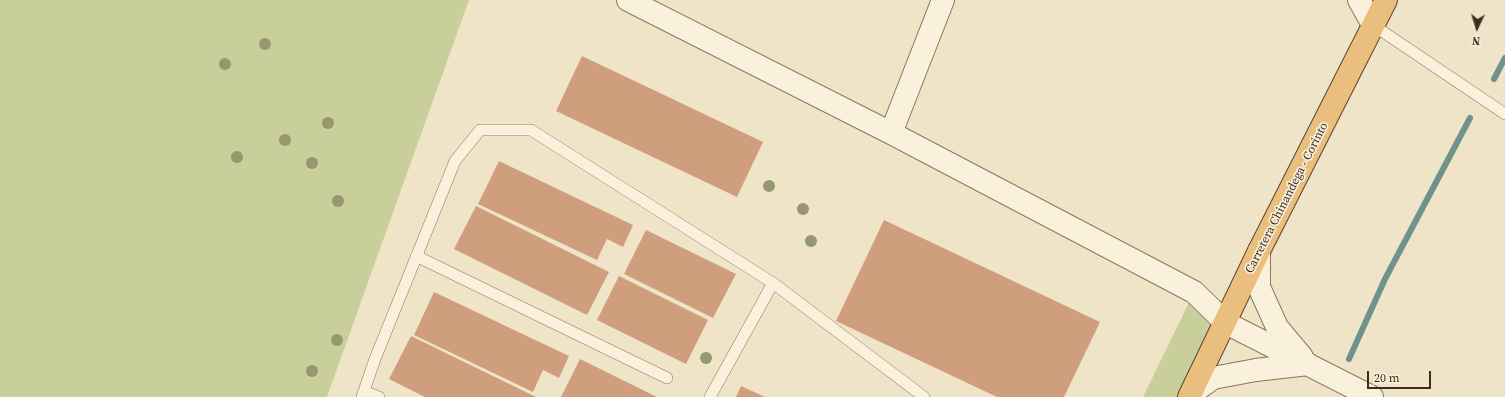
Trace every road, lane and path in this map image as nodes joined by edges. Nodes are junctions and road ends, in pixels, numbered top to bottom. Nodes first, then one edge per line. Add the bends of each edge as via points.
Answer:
1 (628, 0) edge
2 (943, 0) edge
3 (1359, 0) edge
4 (1386, 0) edge
5 (1373, 25) junction
6 (1505, 114) edge
7 (891, 133) junction
8 (1259, 252) junction
9 (416, 256) junction
10 (773, 283) junction
11 (1226, 323) junction
12 (1308, 364) junction
13 (667, 378) dead end
14 (363, 394) edge
15 (1190, 395) edge
16 (379, 397) edge
17 (710, 397) edge
18 (924, 397) edge
19 (1372, 397) edge

1 - 7 street
2 - 7 street
3 - 5 street
4 - 5 highway, Carretera Chinandega - Corinto
5 - 6 lane
5 - 8 highway, Carretera Chinandega - Corinto
7 - 11 street via 1194,292
8 - 11 highway, Carretera Chinandega - Corinto
8 - 12 street via 1259,287 1277,327
9 - 10 lane via 455,161 480,130 531,130
9 - 13 lane
9 - 14 lane
10 - 17 lane
10 - 18 lane
11 - 12 street
11 - 15 highway, Carretera Chinandega - Corinto
12 - 15 street via 1213,378
12 - 19 street
14 - 16 lane

